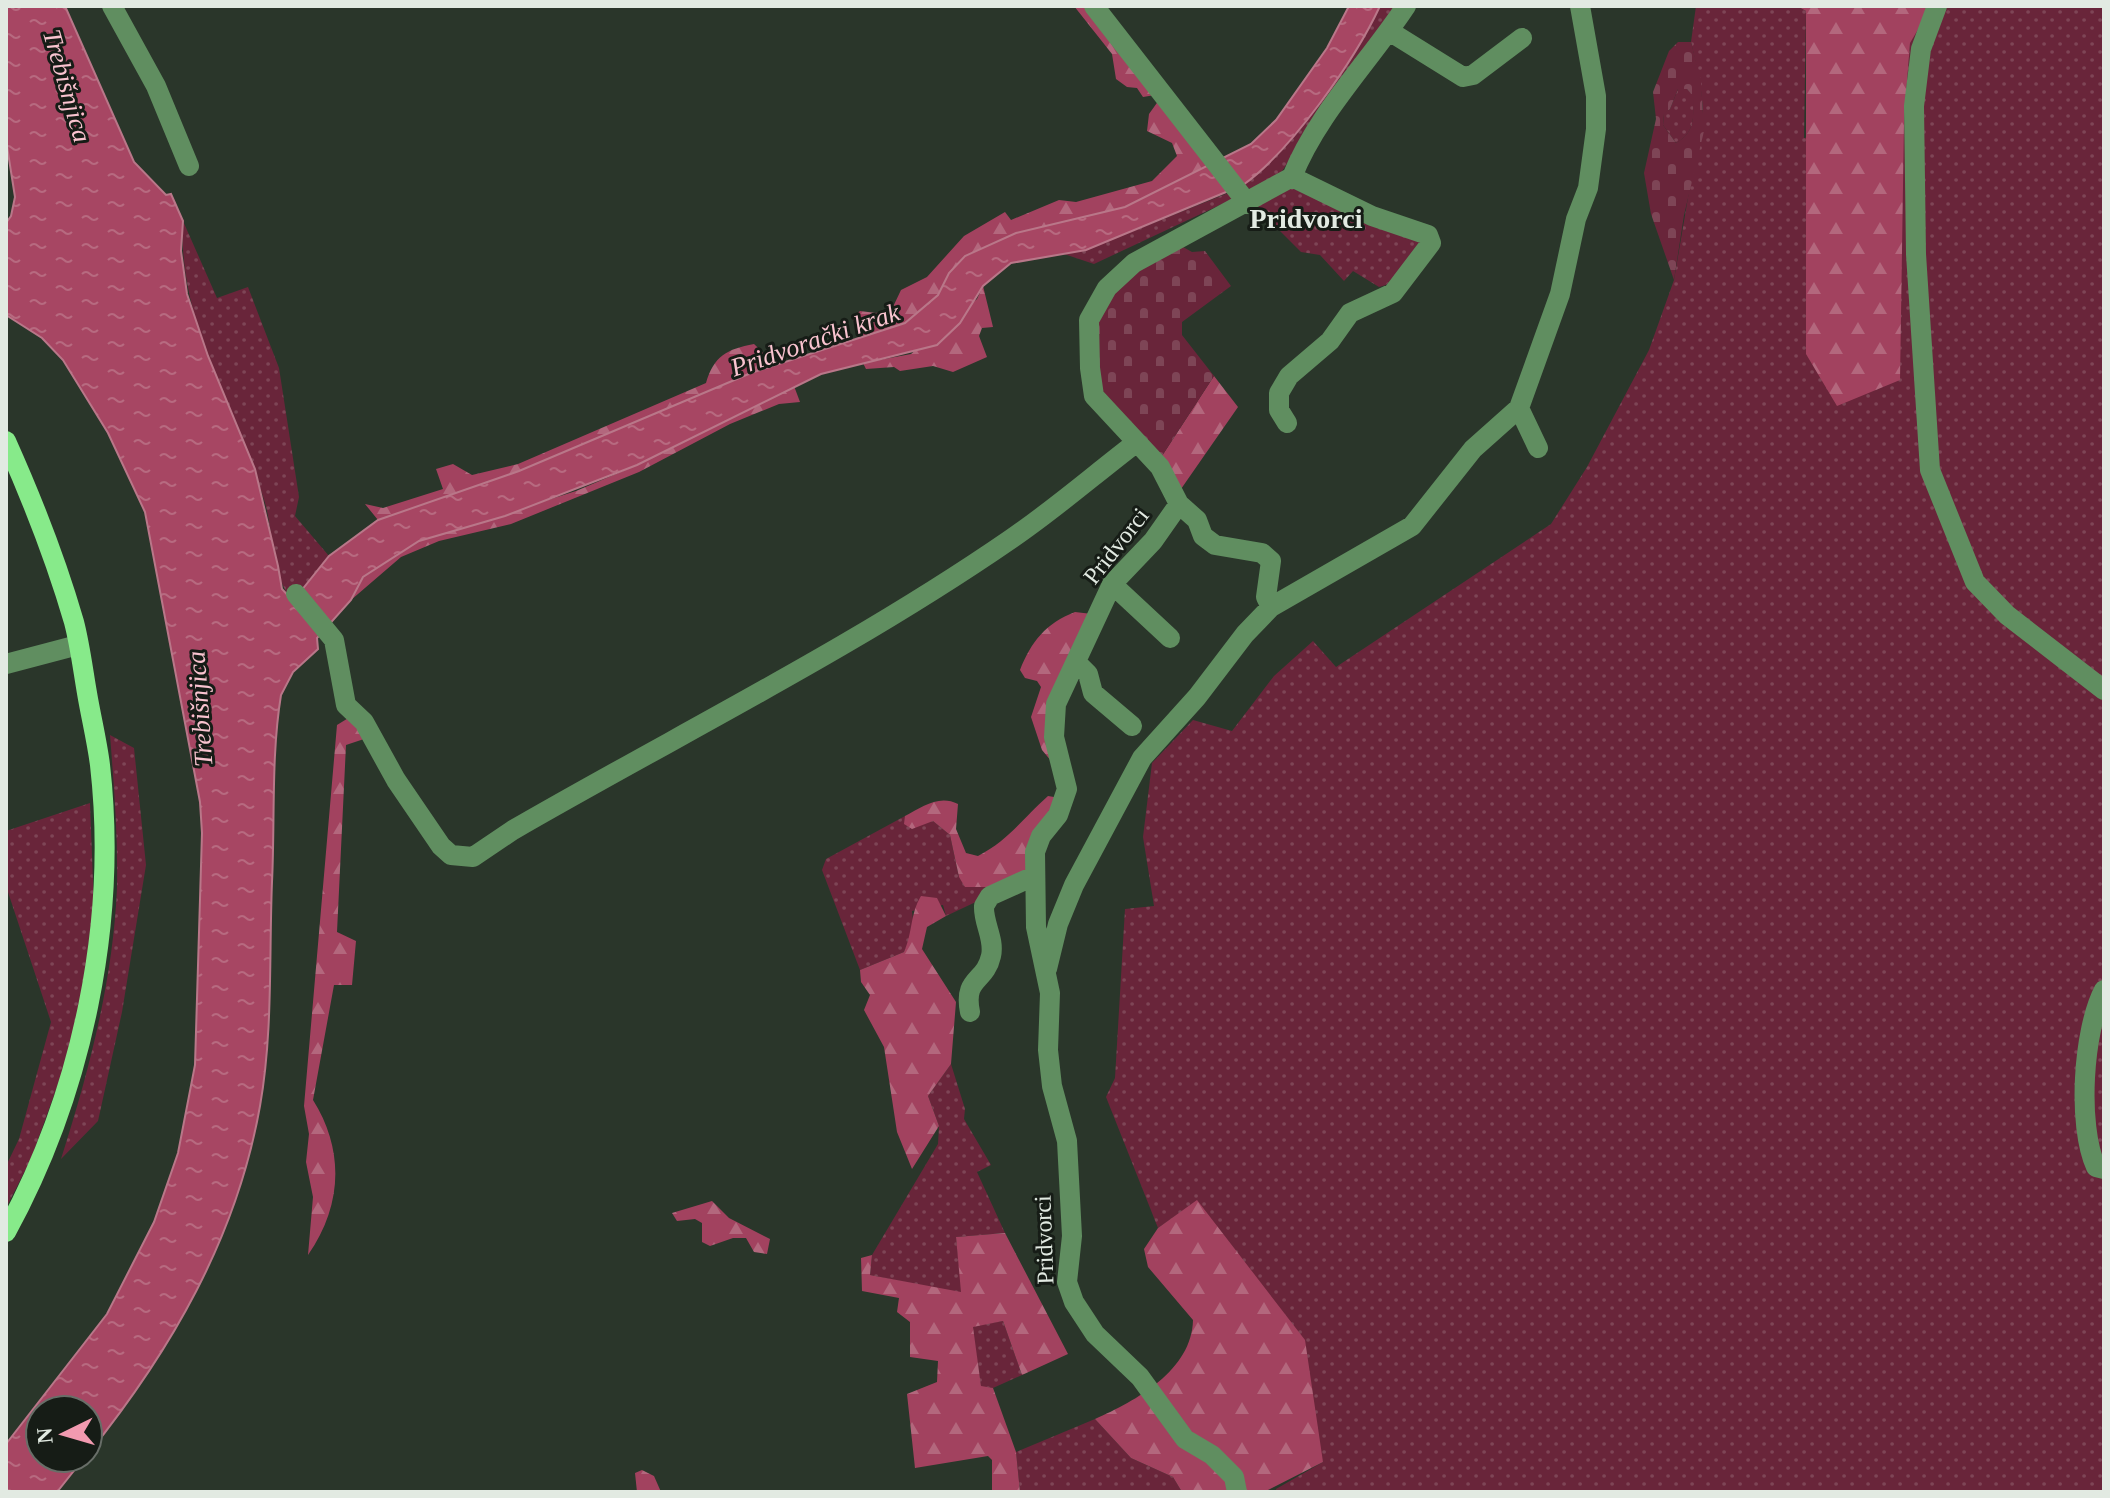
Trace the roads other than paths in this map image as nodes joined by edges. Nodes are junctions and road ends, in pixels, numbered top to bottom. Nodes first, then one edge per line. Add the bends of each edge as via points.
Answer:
1 (112, 6) edge
2 (1094, 6) edge
3 (1406, 6) edge
4 (1580, 6) edge
5 (1937, 6) edge
6 (1389, 31) junction
7 (1522, 38) dead end
8 (189, 166) dead end
9 (1292, 177) junction
10 (1243, 196) junction
11 (1519, 408) junction
12 (1287, 423) dead end
13 (6, 441) edge
14 (1137, 442) junction
15 (1538, 448) dead end
16 (1179, 504) junction
17 (1112, 584) junction
18 (296, 594) dead end
19 (1271, 607) junction
20 (1170, 638) dead end
21 (78, 645) junction
22 (1076, 662) junction
23 (6, 664) edge
24 (2104, 690) edge
25 (1132, 726) dead end
26 (1034, 876) junction
27 (1046, 973) junction
28 (2104, 990) edge
29 (970, 1012) dead end
30 (2104, 1169) edge
31 (6, 1232) edge
32 (1237, 1492) edge

1 - 8 street via 156,86
2 - 10 street
3 - 6 street
4 - 11 street via 1596,96 1589,178 1560,294
5 - 24 street via 1921,49 1914,106 1916,268 1930,470 1975,582 2007,615
6 - 7 street via 1463,77
6 - 9 street via 1326,116
9 - 10 street, Pridvorci
9 - 12 street via 1372,216 1428,235 1431,243 1393,293 1350,313 1330,341 1289,376 1279,393 1279,410
10 - 14 street, Pridvorci via 1119,273 1094,306 1089,320 1094,396
11 - 15 street
11 - 19 street, Pridvorci via 1473,449 1412,526
13 - 21 main road via 30,494
14 - 16 street, Pridvorci via 1160,467
14 - 18 street via 1013,538 934,590 473,857 451,855 441,846 396,780 364,722 346,705 334,640
16 - 17 street, Pridvorci
16 - 19 street via 1215,545 1262,553 1271,561 1266,597
17 - 20 street
17 - 22 street, Pridvorci
19 - 27 street, Pridvorci via 1142,758 1074,885
21 - 23 street
21 - 31 main road via 100,765 102,902 83,1037 50,1137
22 - 25 street via 1088,674 1093,693
22 - 26 street, Pridvorci via 1053,719 1067,789 1058,815 1041,836
26 - 27 street, Pridvorci via 1036,927
26 - 29 street via 990,896 984,906 993,950 984,973 968,991
27 - 32 street, Pridvorci via 1049,1069 1067,1141 1072,1236 1067,1282 1074,1302 1095,1334 1140,1377 1185,1439 1234,1477
28 - 30 street via 2087,1034 2084,1123 2092,1159

